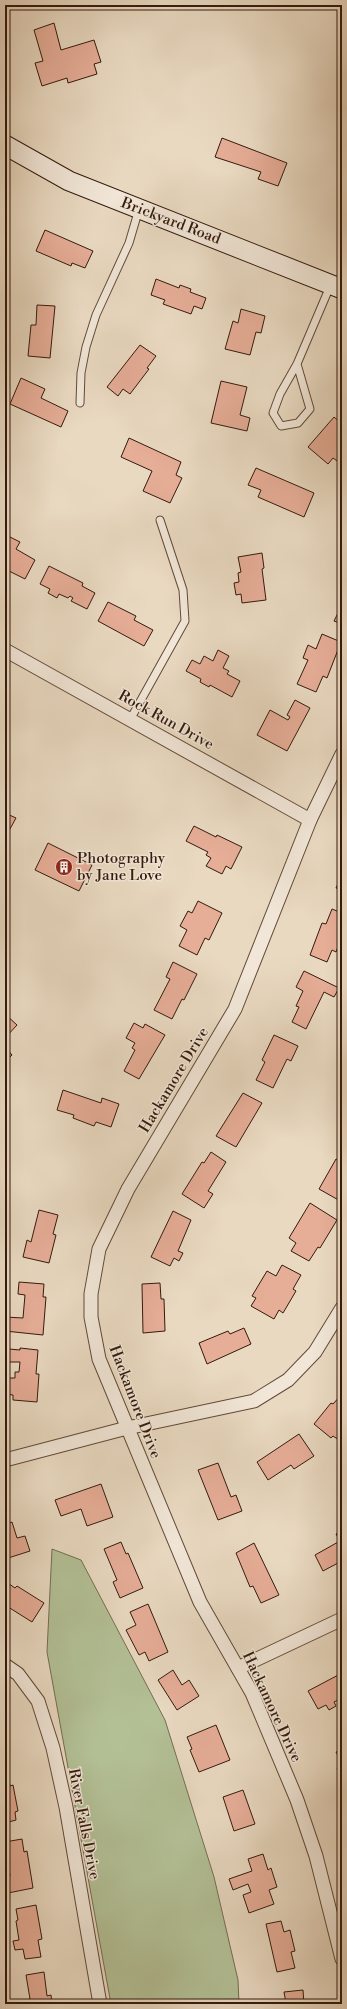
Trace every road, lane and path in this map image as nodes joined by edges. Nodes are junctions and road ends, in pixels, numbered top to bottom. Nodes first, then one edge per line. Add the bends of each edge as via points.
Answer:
1 (5, 145) edge
2 (139, 209) junction
3 (336, 286) edge
4 (297, 364) junction
5 (80, 403) dead end
6 (160, 520) dead end
7 (5, 650) edge
8 (131, 718) junction
9 (342, 754) edge
10 (310, 820) junction
11 (342, 1308) edge
12 (127, 1428) junction
13 (5, 1460) edge
14 (342, 1619) edge
15 (5, 1666) edge
16 (238, 1668) junction
17 (341, 1950) edge
18 (100, 2004) edge

1 - 2 street, Brickyard Road via 70,181
2 - 3 street, Brickyard Road
2 - 5 lane via 129,243 90,334 81,373
3 - 4 lane
4 - 4 lane via 280,394 274,413 281,426 298,423 310,409
6 - 8 lane via 183,590 185,621
7 - 8 street, Rock Run Drive
8 - 10 street, Rock Run Drive
9 - 10 street, Hackamore Drive
10 - 12 street, Hackamore Drive via 235,1009 128,1189 99,1249 91,1294 91,1317 99,1358
11 - 12 street via 315,1352 299,1369 288,1380 254,1401
12 - 13 street
12 - 16 street, Hackamore Drive via 200,1602
14 - 16 street
15 - 18 street, River Falls Drive via 18,1674 38,1701 53,1748 66,1807
16 - 17 street, Hackamore Drive via 252,1693 297,1800 316,1856

